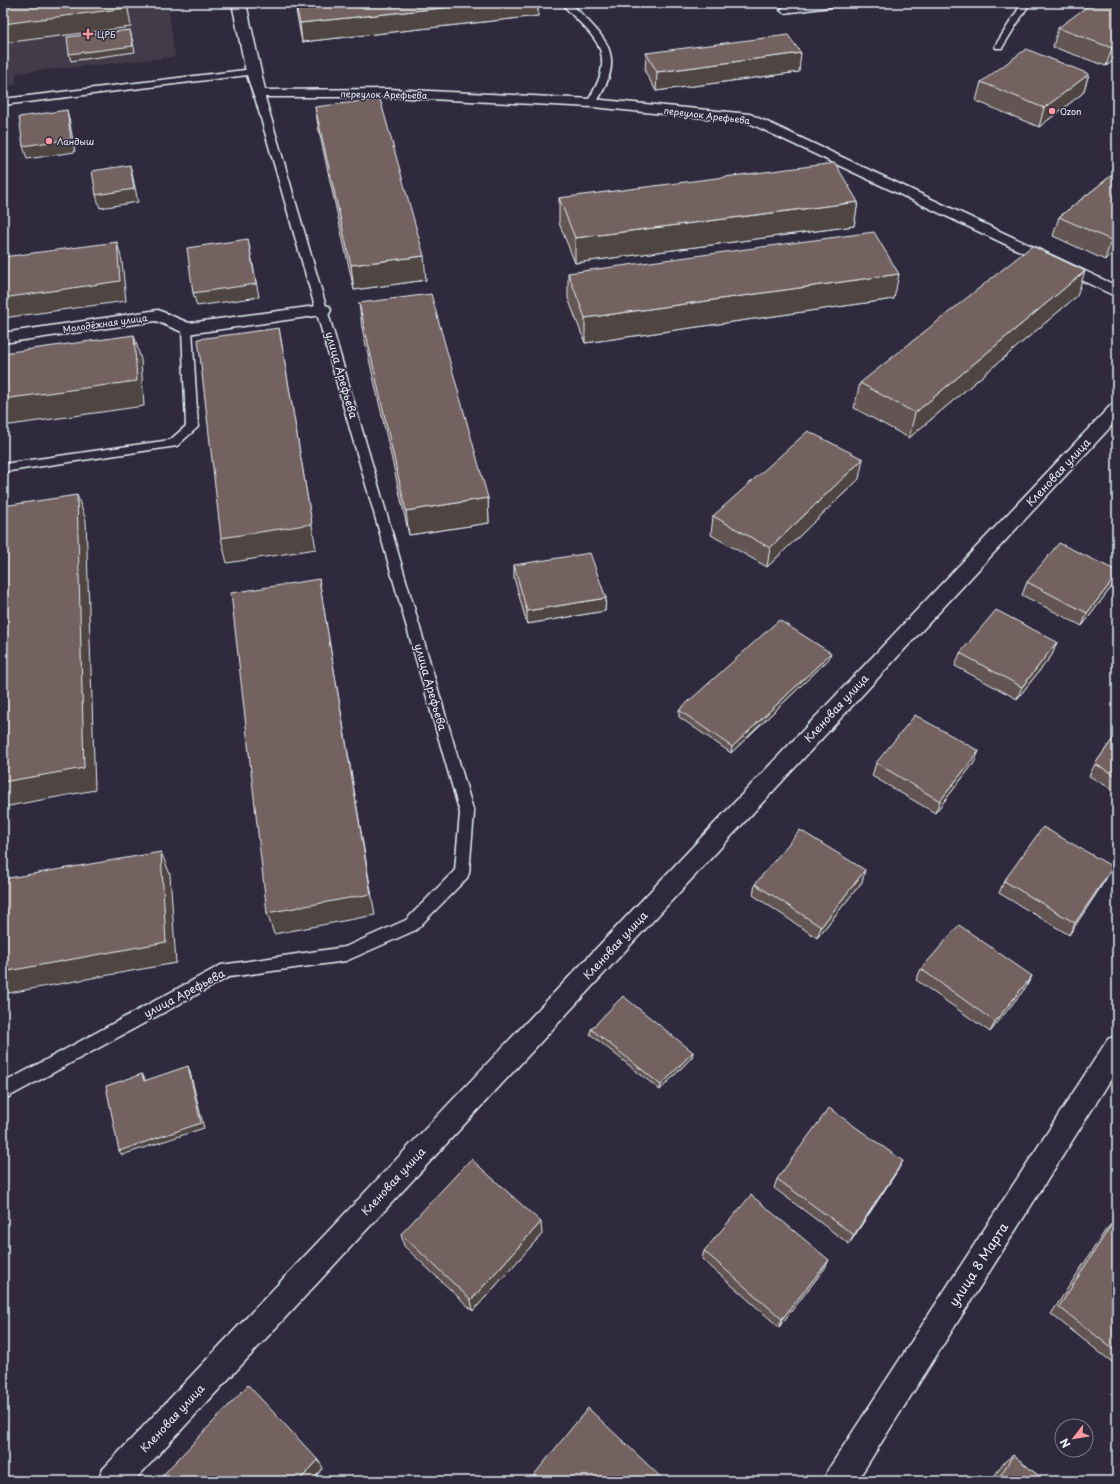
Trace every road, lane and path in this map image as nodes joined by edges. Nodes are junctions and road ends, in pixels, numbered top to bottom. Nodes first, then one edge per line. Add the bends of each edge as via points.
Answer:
1 (239, 3) edge
2 (566, 3) edge
3 (838, 3) edge
4 (1026, 3) edge
5 (784, 10) dead end
6 (999, 46) dead end
7 (253, 72) junction
8 (259, 94) junction
9 (3, 102) edge
10 (592, 102) junction
11 (1117, 292) edge
12 (323, 310) junction
13 (187, 329) junction
14 (3, 338) edge
15 (1117, 409) edge
16 (3, 468) edge
17 (1117, 1047) edge
18 (3, 1092) edge
19 (113, 1481) edge
20 (839, 1481) edge

1 - 7 street, улица Арефьева
2 - 10 lane via 599,36 604,51 606,71
3 - 5 lane
4 - 6 lane
7 - 8 street, улица Арефьева
7 - 9 lane
8 - 10 street, переулок Арефьева via 389,93
8 - 12 lane, улица Арефьева
10 - 11 street, переулок Арефьева via 750,118
12 - 13 street
12 - 18 lane, улица Арефьева via 467,814 462,873 411,925 346,954 227,970
13 - 14 street, Молодёжная улица via 158,315
13 - 16 lane via 192,427 173,443
15 - 19 street, Кленовая улица
17 - 20 street, улица 8 Марта

